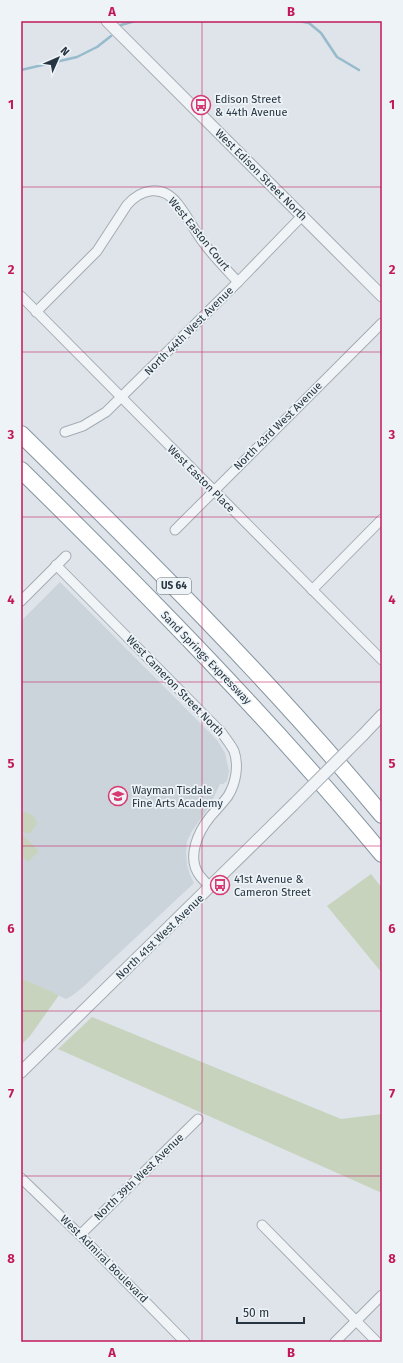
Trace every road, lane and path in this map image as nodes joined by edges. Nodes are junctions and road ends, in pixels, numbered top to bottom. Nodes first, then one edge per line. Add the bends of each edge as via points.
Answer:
1 (107, 21) edge
2 (302, 216) junction
3 (238, 282) junction
4 (21, 296) edge
5 (382, 296) edge
6 (36, 312) junction
7 (382, 322) edge
8 (121, 398) junction
9 (65, 432) dead end
10 (21, 434) edge
11 (21, 470) edge
12 (213, 491) junction
13 (382, 519) edge
14 (175, 530) dead end
15 (66, 556) dead end
16 (56, 565) junction
17 (312, 590) junction
18 (21, 601) edge
19 (382, 660) edge
20 (382, 715) edge
21 (382, 814) edge
22 (382, 854) edge
23 (211, 887) junction
24 (21, 1072) edge
25 (198, 1119) dead end
26 (21, 1178) edge
27 (262, 1225) dead end
28 (80, 1235) junction
29 (382, 1295) edge
30 (356, 1321) junction
31 (185, 1342) edge
32 (335, 1342) edge
33 (377, 1342) edge

1 - 2 street, West Edison Street North
2 - 3 street, North 44th West Avenue
2 - 5 street, West Edison Street North
3 - 6 street, West Easton Court via 205,245 178,203 158,191 145,192 132,199 97,251
3 - 8 street, North 44th West Avenue
4 - 6 street, West Easton Place
6 - 8 street, West Easton Place
7 - 12 street, North 43rd West Avenue
8 - 9 street, North 44th West Avenue via 98,418
8 - 12 street, West Easton Place
10 - 21 highway, US 64 via 174,585
11 - 22 highway, Sand Springs Expressway / US 64 via 224,676
12 - 14 street, North 43rd West Avenue
12 - 17 street, West Easton Place
13 - 17 street
15 - 16 street
16 - 18 street
16 - 23 street, West Cameron Street North via 222,733 234,751 236,768 233,786 203,827 195,846 195,864 199,875
17 - 19 street, West Easton Place
20 - 23 street, North 41st West Avenue, bridge
23 - 24 street, North 41st West Avenue
25 - 28 street, North 39th West Avenue
26 - 28 street, West Admiral Boulevard
27 - 30 street
28 - 31 street, West Admiral Boulevard
29 - 30 street
30 - 32 street
30 - 33 street

